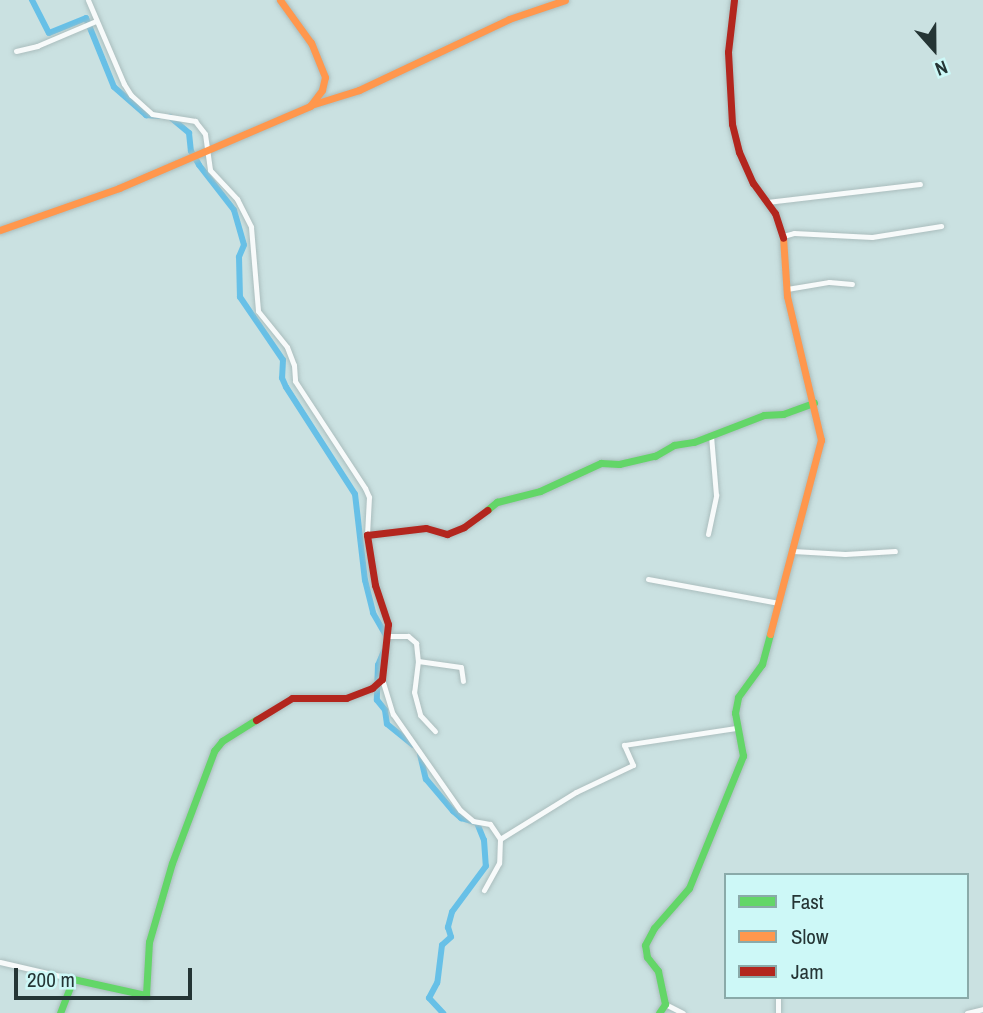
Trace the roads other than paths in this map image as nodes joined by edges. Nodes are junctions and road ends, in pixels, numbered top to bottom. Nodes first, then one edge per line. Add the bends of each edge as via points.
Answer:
1 (88, 0) edge
2 (281, 0) edge
3 (565, 0) edge
4 (734, 0) edge
5 (96, 20) junction
6 (16, 51) dead end
7 (310, 106) junction
8 (208, 149) junction
9 (920, 184) dead end
10 (766, 202) junction
11 (941, 226) dead end
12 (0, 230) edge
13 (783, 236) junction
14 (852, 284) dead end
15 (787, 289) junction
16 (814, 403) junction
17 (711, 435) junction
18 (708, 534) dead end
19 (367, 536) junction
20 (793, 551) junction
21 (895, 551) dead end
22 (648, 579) dead end
23 (779, 603) junction
24 (388, 636) junction
25 (418, 661) junction
26 (382, 679) junction
27 (463, 681) dead end
28 (737, 728) junction
29 (435, 731) dead end
30 (500, 839) junction
31 (484, 890) dead end
32 (0, 962) edge
33 (73, 979) junction
34 (665, 1004) junction
35 (983, 1009) edge
36 (60, 1013) edge
37 (659, 1013) edge
38 (683, 1013) edge
39 (967, 1013) edge

1 - 5 street
2 - 7 street via 311,43 325,78
3 - 7 street via 509,19 359,90
4 - 10 street via 728,52 733,124 752,183
5 - 6 street
5 - 8 street via 131,95 152,114 195,121 205,134
7 - 8 street
8 - 12 street via 119,188
8 - 19 street via 211,170 237,199 251,227 258,311 287,347 295,381 369,496
9 - 10 street
10 - 13 street
11 - 13 street via 872,237
13 - 15 street
14 - 15 street via 829,282
15 - 16 street
16 - 17 street
16 - 20 street via 820,455
17 - 18 street via 716,495
17 - 19 street via 655,456 601,463 540,491 497,502 447,534 426,528
19 - 24 street
20 - 21 street
20 - 23 street
22 - 23 street
23 - 28 street via 762,664 738,697
24 - 25 street via 412,637
24 - 26 street
25 - 27 street via 461,667
25 - 29 street via 417,707
26 - 30 street via 393,714 460,810 473,821 490,824
26 - 33 street via 346,698 292,698 222,741 214,751 169,873 149,942 146,995
28 - 30 street via 624,745 633,765 576,792
28 - 34 street via 743,756 695,874 645,945 647,957 658,971
30 - 31 street via 499,863
32 - 33 street
33 - 36 street
34 - 37 street
34 - 38 street
35 - 39 street

